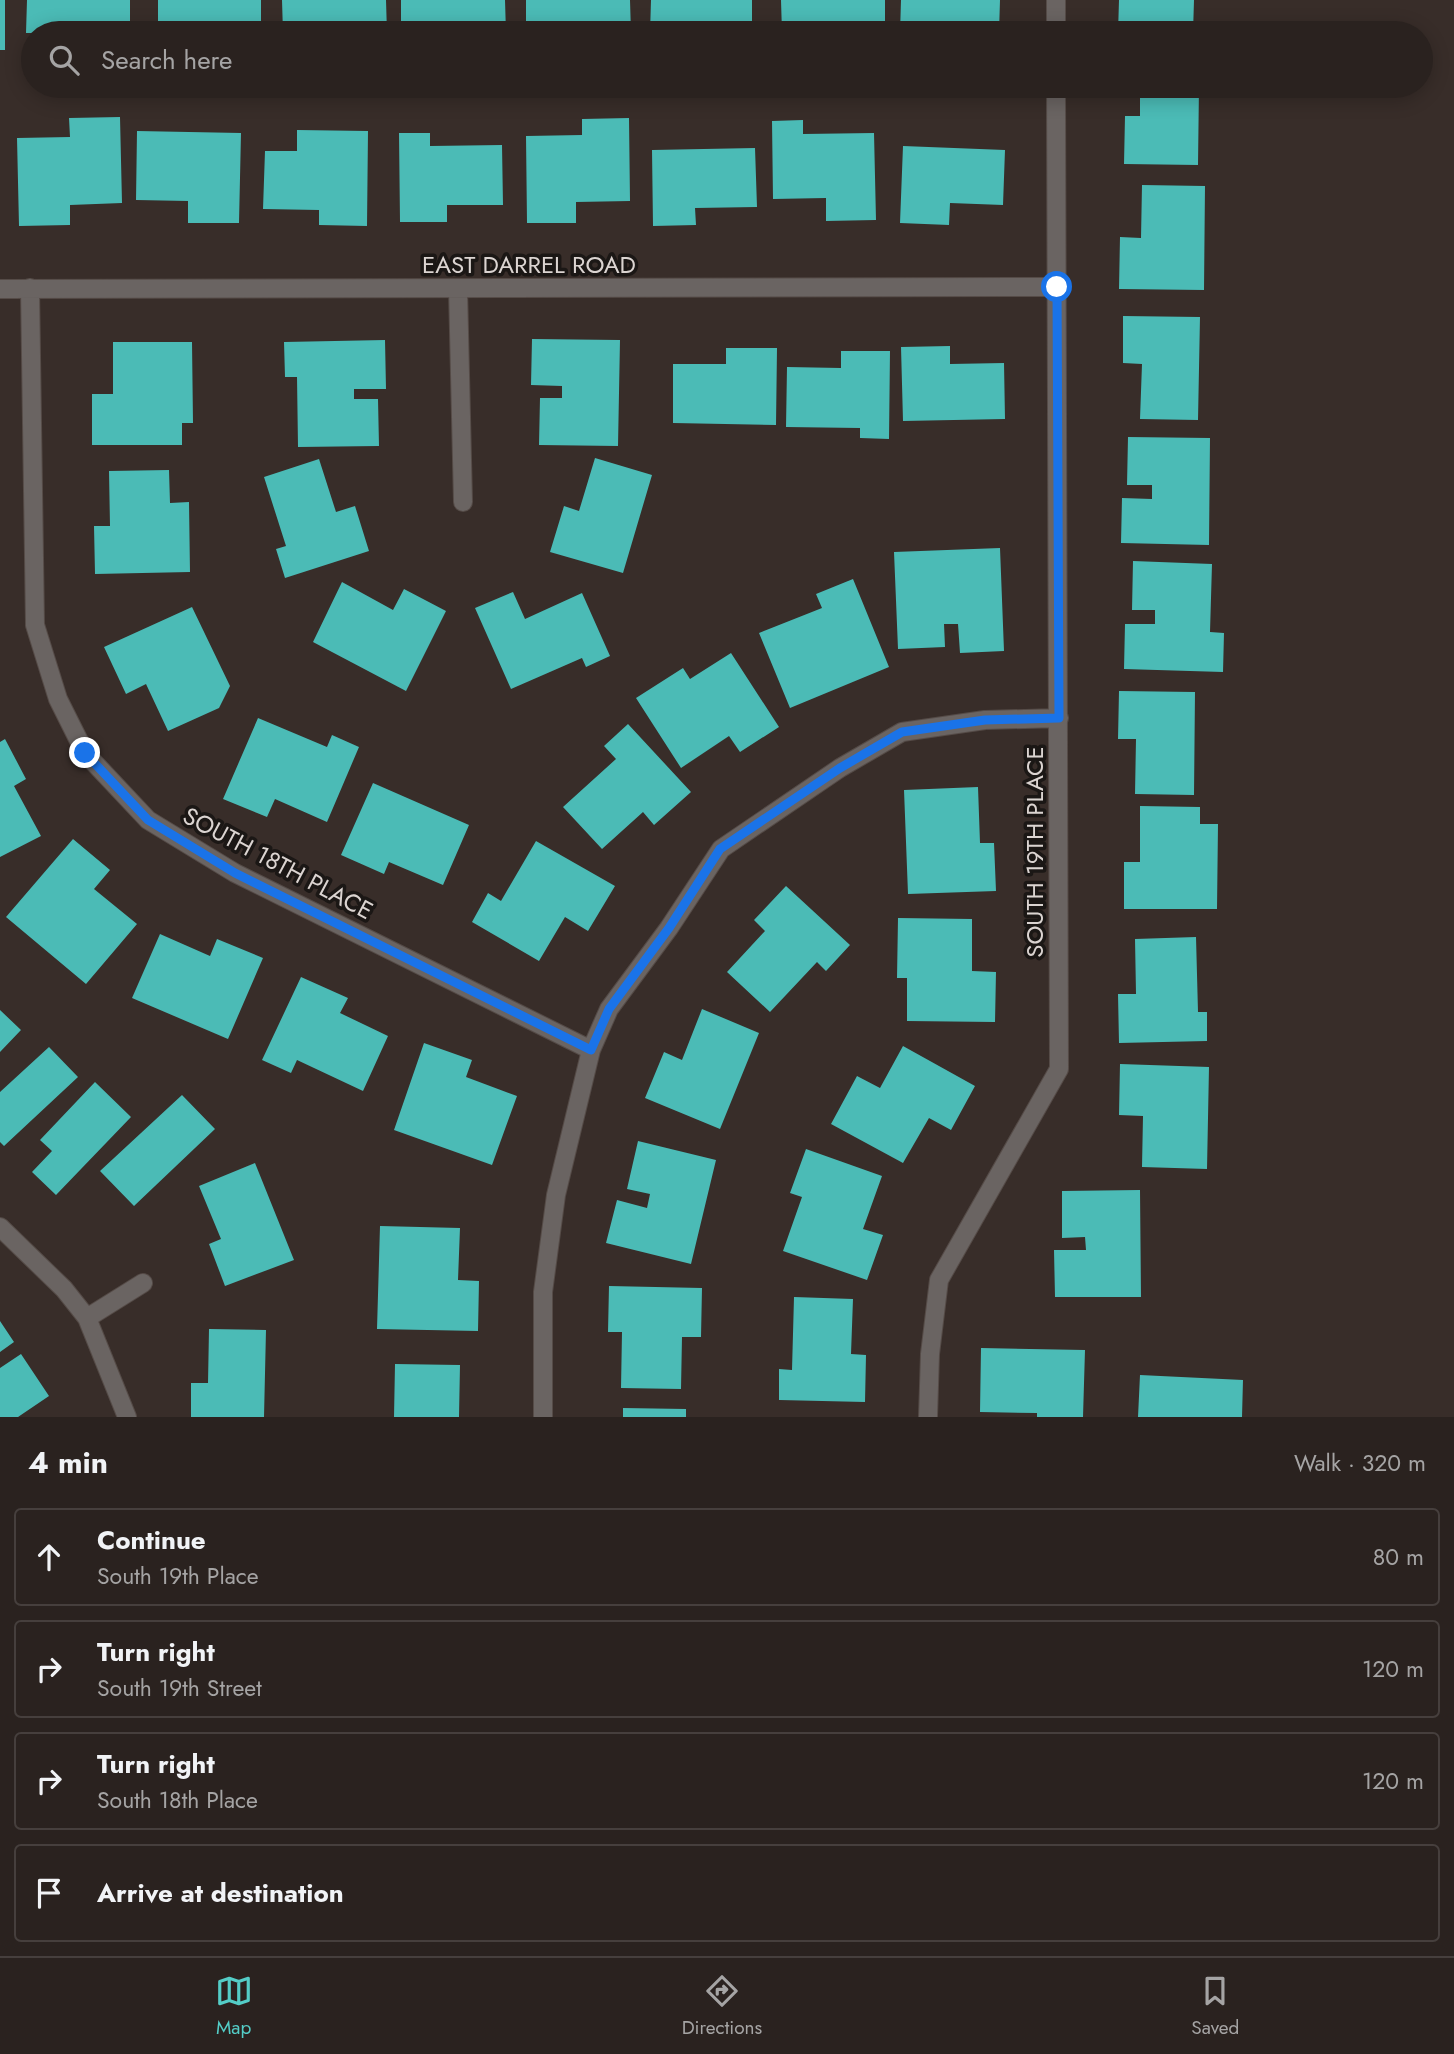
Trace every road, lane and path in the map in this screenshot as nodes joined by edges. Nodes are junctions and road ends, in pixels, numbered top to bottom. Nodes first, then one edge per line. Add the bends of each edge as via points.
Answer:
1 (1056, 0) edge
2 (1056, 21) edge
3 (1056, 98) edge
4 (1057, 287) junction
5 (30, 288) junction
6 (0, 289) edge
7 (458, 289) junction
8 (463, 502) dead end
9 (1059, 718) junction
10 (591, 1050) junction
11 (0, 1227) edge
12 (143, 1283) dead end
13 (87, 1318) junction
14 (127, 1417) edge
15 (543, 1417) edge
16 (928, 1417) edge

1 - 2 street
3 - 4 street, SOUTH 19TH PLACE
4 - 7 street, EAST DARREL ROAD
4 - 9 street, SOUTH 19TH PLACE
5 - 6 street, EAST DARREL ROAD
5 - 7 street, EAST DARREL ROAD
5 - 10 street, SOUTH 18TH PLACE via 35,625 58,699 85,753 148,820 235,873
7 - 8 street
9 - 10 street via 985,720 902,732 720,849 609,1009
9 - 16 street, SOUTH 19TH PLACE via 1059,1069 939,1280
10 - 15 street via 556,1195 543,1292
11 - 13 street
12 - 13 street
13 - 14 street

